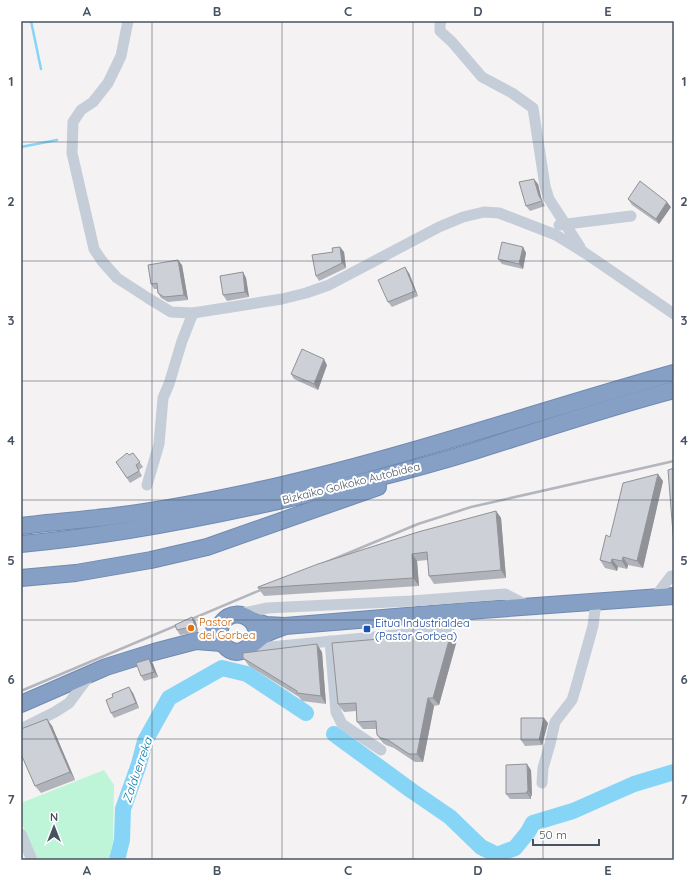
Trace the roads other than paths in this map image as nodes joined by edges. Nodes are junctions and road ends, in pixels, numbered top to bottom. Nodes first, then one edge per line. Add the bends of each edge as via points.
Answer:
1 (442, 21) edge
2 (127, 22) edge
3 (631, 216) dead end
4 (564, 224) junction
5 (543, 230) junction
6 (582, 251) junction
7 (193, 313) junction
8 (674, 314) edge
9 (674, 373) edge
10 (674, 390) edge
11 (493, 445) junction
12 (147, 485) dead end
13 (21, 522) edge
14 (40, 524) junction
15 (21, 526) edge
16 (21, 544) edge
17 (674, 576) edge
18 (21, 578) edge
19 (674, 596) edge
20 (655, 597) junction
21 (596, 602) junction
22 (528, 607) junction
23 (468, 611) junction
24 (245, 617) junction
25 (221, 625) junction
26 (285, 626) junction
27 (196, 641) junction
28 (330, 641) junction
29 (222, 643) junction
30 (250, 646) junction
31 (91, 674) junction
32 (21, 704) edge
33 (21, 729) edge
34 (381, 750) dead end
35 (542, 783) dead end
36 (21, 834) edge
37 (32, 860) edge

1 - 4 street via 440,31 482,77 533,108 545,186 549,199
2 - 7 street via 121,56 108,83 72,122 72,152 86,215 94,250 117,278 171,312
3 - 4 street
4 - 5 street
4 - 6 street
5 - 6 street
5 - 7 street via 499,213 484,212 439,227 329,285 306,293
6 - 8 street
7 - 12 street via 163,398 159,444
9 - 14 highway, Bizkaiko Golkoko Autobidea via 416,450 284,484 116,516
10 - 11 highway, Bizkaiko Golkoko Autobidea via 633,400
11 - 16 highway, Bizkaiko Golkoko Autobidea via 395,473 223,514 126,532
11 - 18 highway via 208,547 76,573
13 - 14 highway
14 - 15 highway, Bizkaiko Golkoko Autobidea
17 - 20 street via 671,576
19 - 20 highway
20 - 21 highway
21 - 22 highway
21 - 35 street via 593,626 576,687 572,700 555,722 543,768
22 - 23 highway
22 - 24 street via 505,594 267,608
23 - 26 highway
23 - 28 street via 450,627 437,631
24 - 25 highway via 228,617
24 - 26 highway via 266,625
24 - 30 highway via 255,626 256,632
25 - 27 highway
25 - 29 highway via 219,634
26 - 30 highway via 266,634
27 - 29 highway
27 - 31 highway via 106,667
28 - 30 street
28 - 34 street via 336,712 342,724
29 - 30 highway via 231,650 242,651
31 - 32 highway
31 - 33 street via 69,702
36 - 37 street

